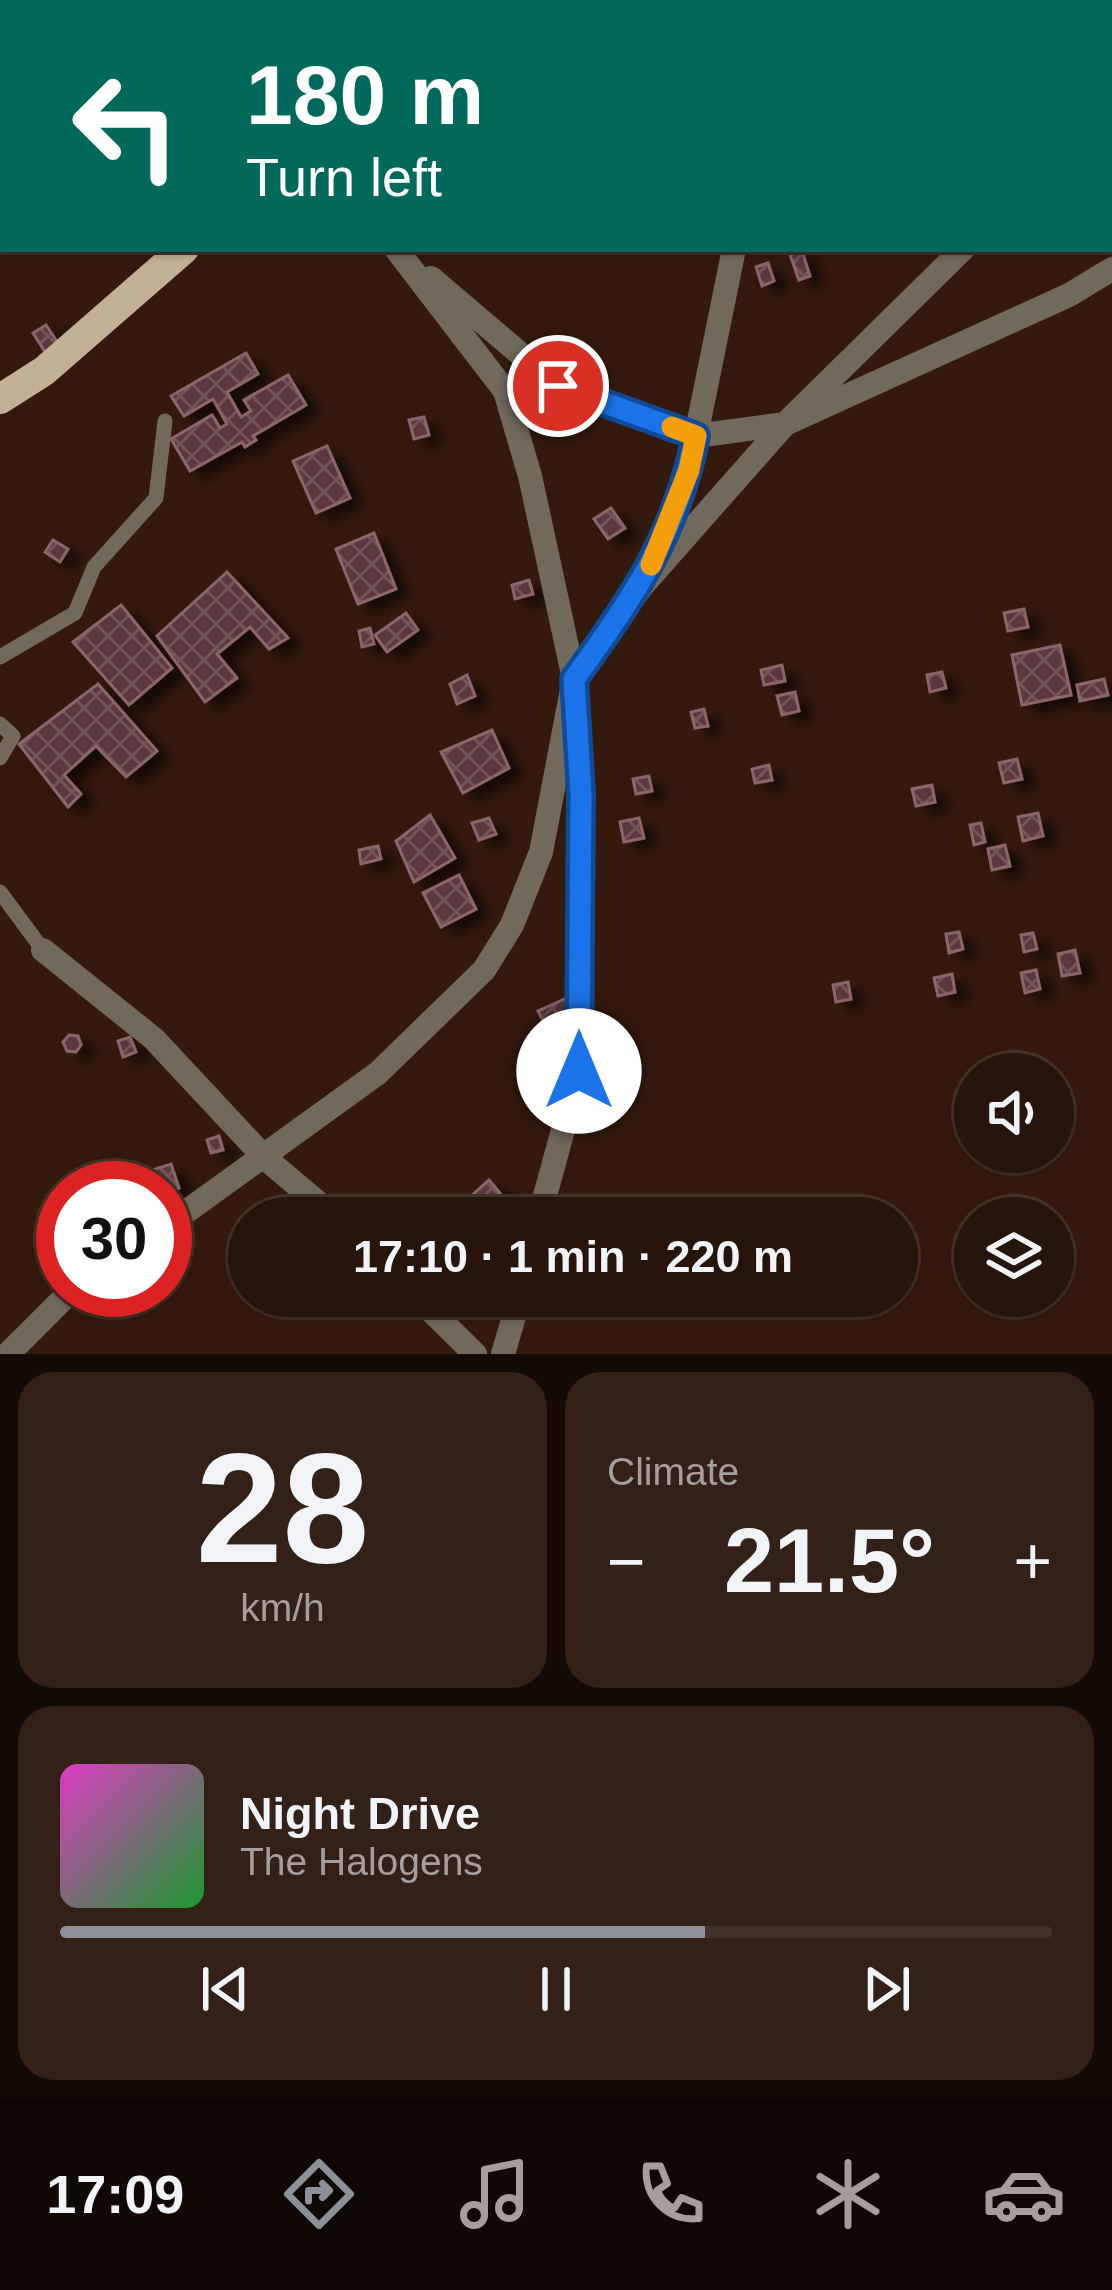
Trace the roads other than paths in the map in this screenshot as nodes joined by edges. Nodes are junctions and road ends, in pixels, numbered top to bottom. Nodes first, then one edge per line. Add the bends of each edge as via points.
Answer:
1 (181, 252) edge
2 (398, 252) edge
3 (400, 252) edge
4 (733, 252) edge
5 (960, 252) edge
6 (1112, 268) edge
7 (0, 399) edge
8 (166, 421) dead end
9 (785, 424) junction
10 (696, 436) junction
11 (642, 586) junction
12 (0, 657) edge
13 (574, 679) junction
14 (0, 724) edge
15 (0, 758) edge
16 (0, 892) edge
17 (44, 950) joint
18 (265, 1159) junction
19 (311, 1197) edge
20 (545, 1197) edge
21 (192, 1208) edge
22 (45, 1317) edge
23 (437, 1317) edge
24 (514, 1317) edge
25 (8, 1354) edge
26 (475, 1354) edge
27 (503, 1354) edge

1 - 7 main road via 44,371
2 - 13 street via 505,391
3 - 10 street via 558,386
4 - 10 street
5 - 9 street
6 - 9 street via 1070,295
8 - 12 lane via 156,498 94,567 75,613
9 - 10 street
9 - 11 street
10 - 11 street
11 - 13 street
13 - 18 street via 541,852 484,970 378,1073
13 - 20 street via 579,1071
14 - 15 lane via 13,736
16 - 17 lane
17 - 18 street via 154,1039
18 - 19 street
18 - 21 street
22 - 25 street
23 - 26 street
24 - 27 street

